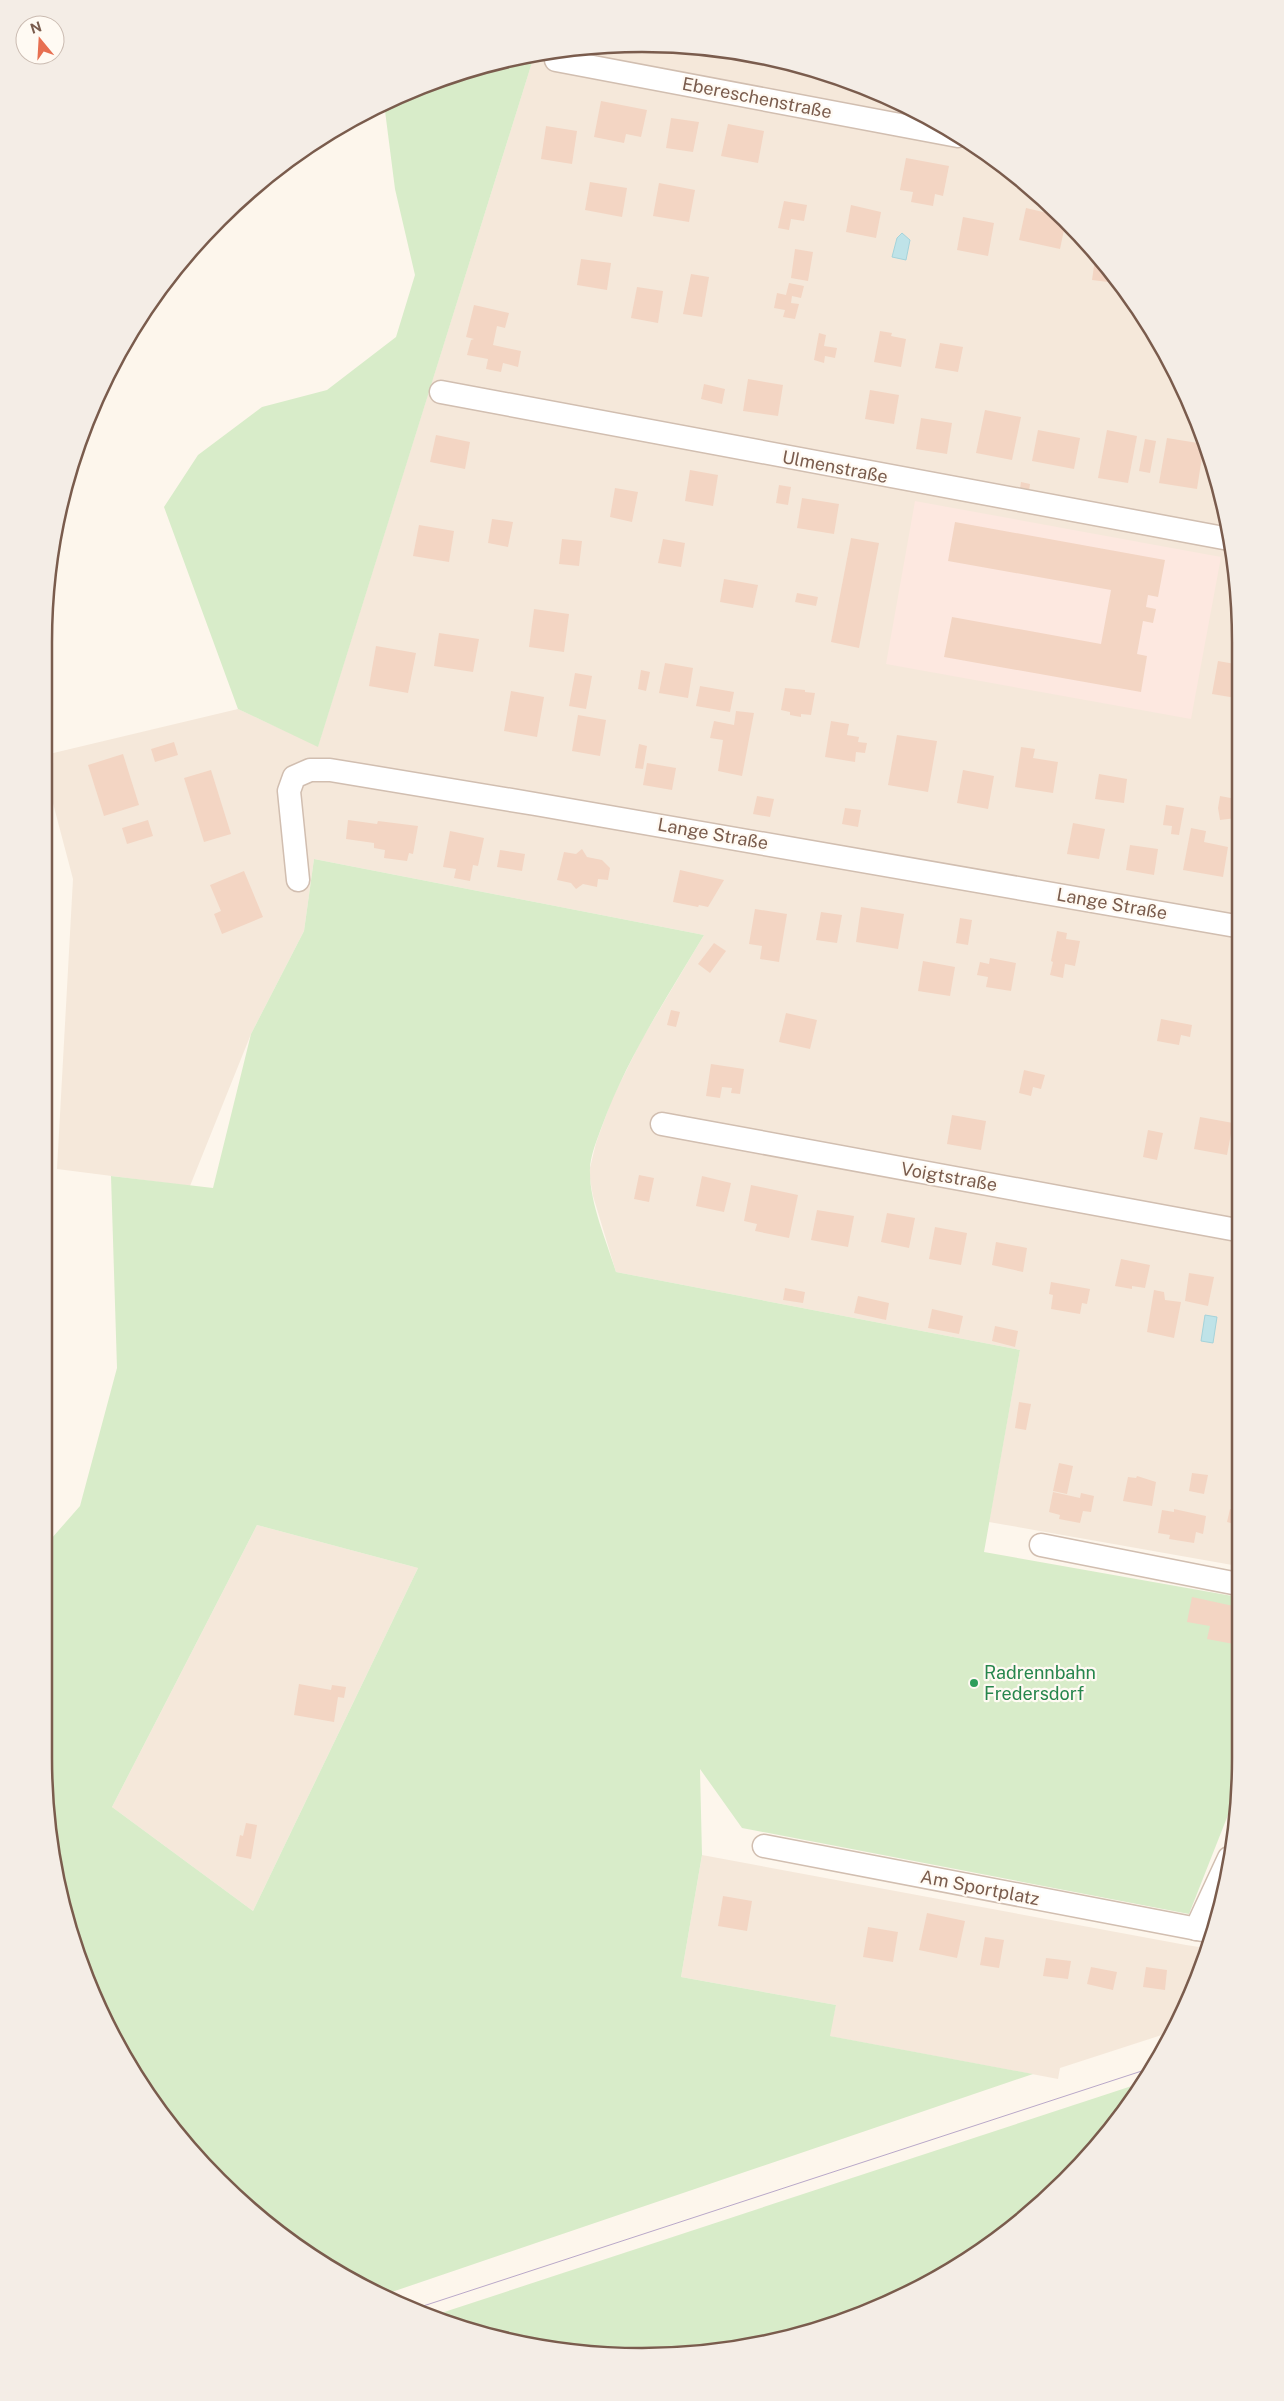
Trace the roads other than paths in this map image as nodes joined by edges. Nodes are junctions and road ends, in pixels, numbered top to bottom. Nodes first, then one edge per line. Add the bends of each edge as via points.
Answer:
1 (556, 60) dead end
2 (939, 132) edge
3 (441, 392) dead end
4 (1222, 538) edge
5 (298, 880) dead end
6 (1232, 925) edge
7 (662, 1124) dead end
8 (1232, 1229) edge
9 (1041, 1545) dead end
10 (1232, 1583) edge
11 (764, 1846) dead end
12 (1213, 1905) edge
13 (1204, 1930) edge

1 - 2 street, Ebereschenstraße
3 - 4 street, Ulmenstraße
5 - 6 street, Lange Straße via 290,791 294,777 310,770 330,770
7 - 8 street, Voigtstraße
9 - 10 street
11 - 13 street, Am Sportplatz
12 - 13 street

